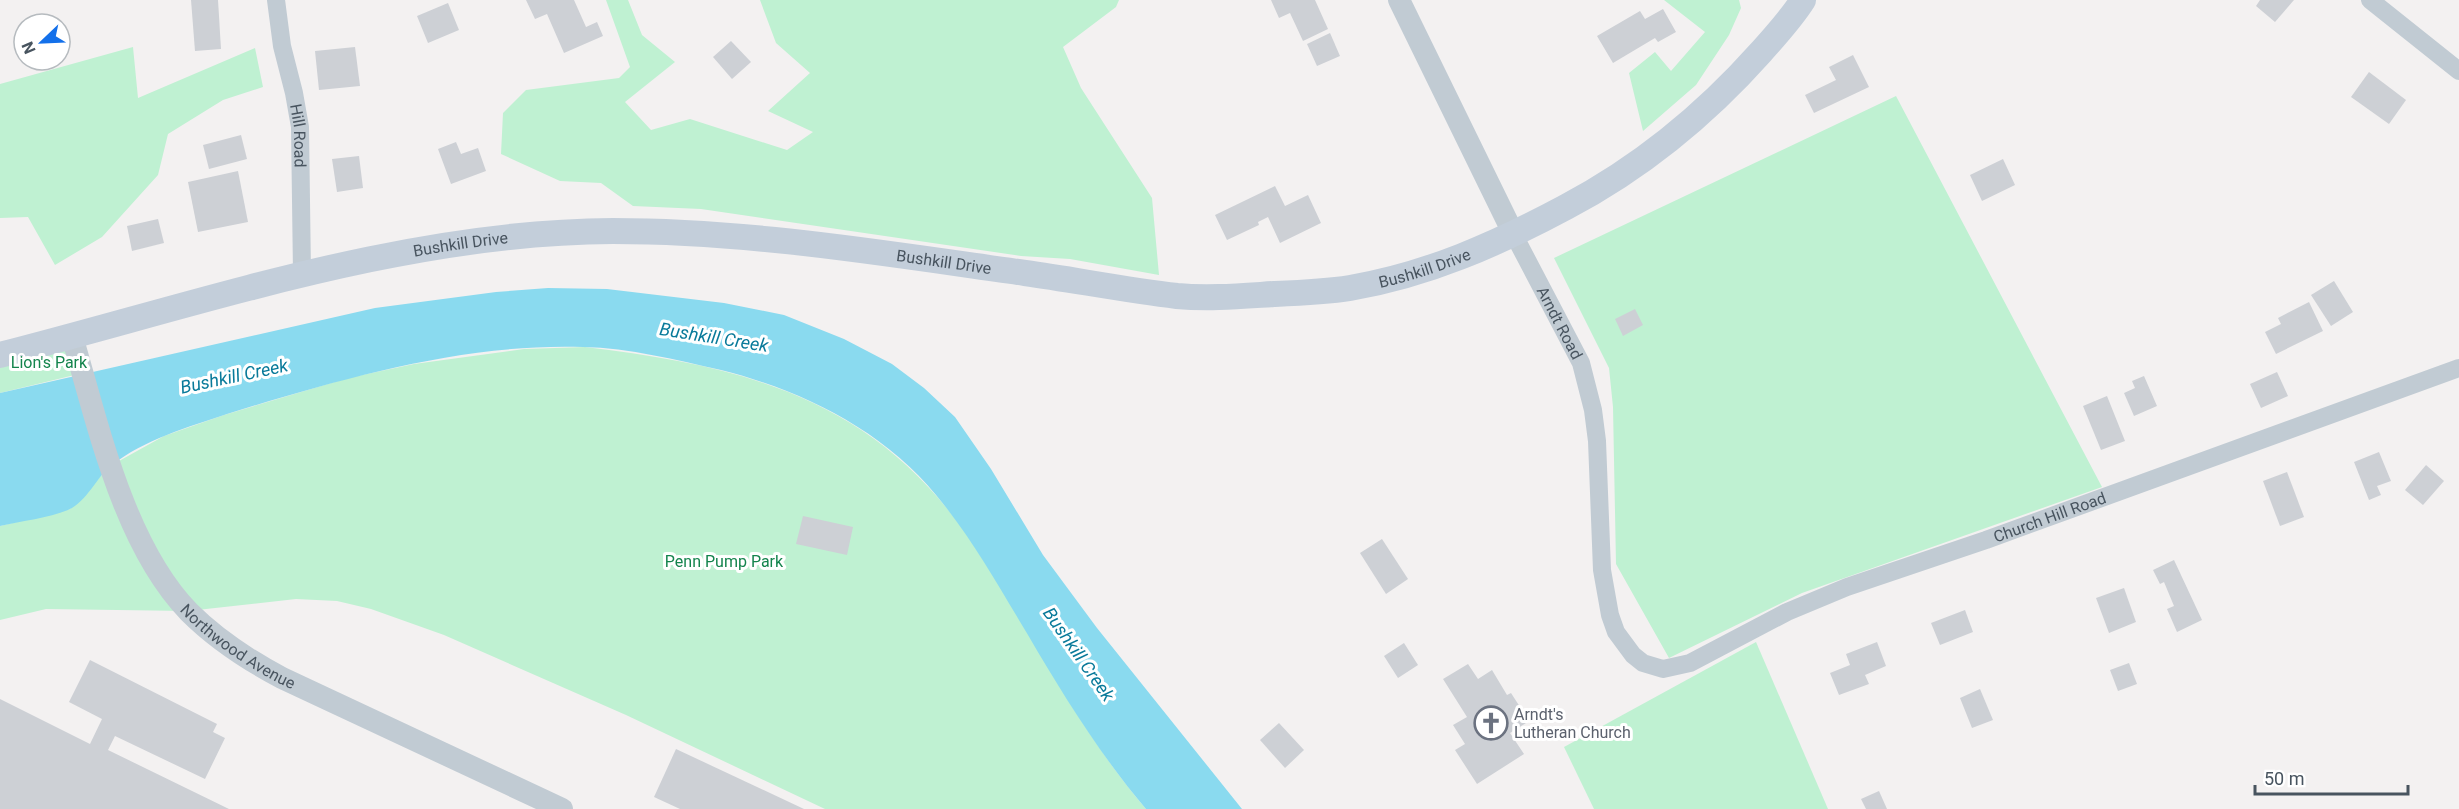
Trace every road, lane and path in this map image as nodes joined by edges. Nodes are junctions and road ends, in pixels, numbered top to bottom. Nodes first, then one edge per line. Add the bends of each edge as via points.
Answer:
1 (276, 0) edge
2 (1399, 0) edge
3 (1803, 0) edge
4 (2370, 0) edge
5 (2459, 71) edge
6 (1514, 235) junction
7 (302, 274) junction
8 (72, 336) junction
9 (0, 355) edge
10 (2459, 368) edge
11 (1643, 663) joint
12 (562, 809) edge

1 - 7 street, Hill Road via 300,127
2 - 6 street, Arndt Road
3 - 6 main road, Bushkill Drive via 1724,92 1663,147 1629,172
4 - 5 street
6 - 7 main road, Bushkill Drive via 1481,250 1380,282 1242,296 1181,296 820,244 705,233 574,233 480,242
6 - 11 street, Arndt Road via 1581,363 1597,441 1605,598 1616,632
7 - 8 main road, Bushkill Drive
8 - 9 main road, Bushkill Drive
8 - 12 street, Northwood Avenue via 118,488 135,530 156,570 188,611 250,661
10 - 11 street, Church Hill Road via 1847,587 1787,612 1690,663 1663,669

